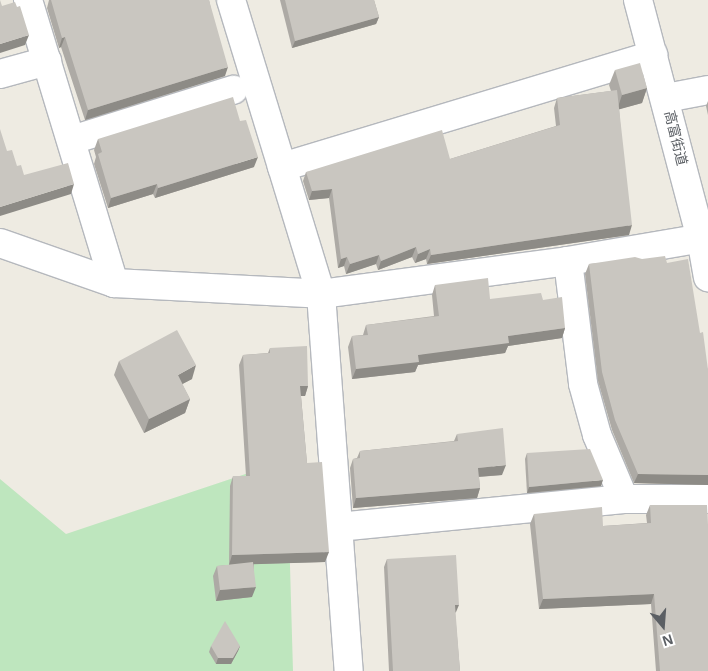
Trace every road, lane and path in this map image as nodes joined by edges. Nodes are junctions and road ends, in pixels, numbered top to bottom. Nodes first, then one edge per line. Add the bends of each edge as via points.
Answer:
1 (28, 0) edge
2 (231, 0) edge
3 (638, 0) edge
4 (654, 55) junction
5 (47, 61) junction
6 (0, 74) edge
7 (233, 90) dead end
8 (708, 90) edge
9 (666, 98) junction
10 (72, 140) junction
11 (282, 166) junction
12 (705, 237) edge
13 (0, 243) edge
14 (568, 261) junction
15 (708, 277) edge
16 (114, 283) junction
17 (321, 294) junction
18 (624, 499) junction
19 (708, 499) edge
20 (338, 527) junction
21 (349, 671) edge

1 - 5 street
2 - 11 street
3 - 4 street, 高富街道
4 - 9 street, 高富街道
4 - 11 street
5 - 6 street
5 - 10 street
7 - 10 street
8 - 9 street
9 - 12 street, 高富街道
10 - 16 street
11 - 17 street
12 - 14 street
12 - 15 street, 高富街道
13 - 16 street
14 - 17 street
14 - 18 street via 583,384 597,436
16 - 17 street
17 - 20 street
18 - 19 street
18 - 20 street
20 - 21 street

